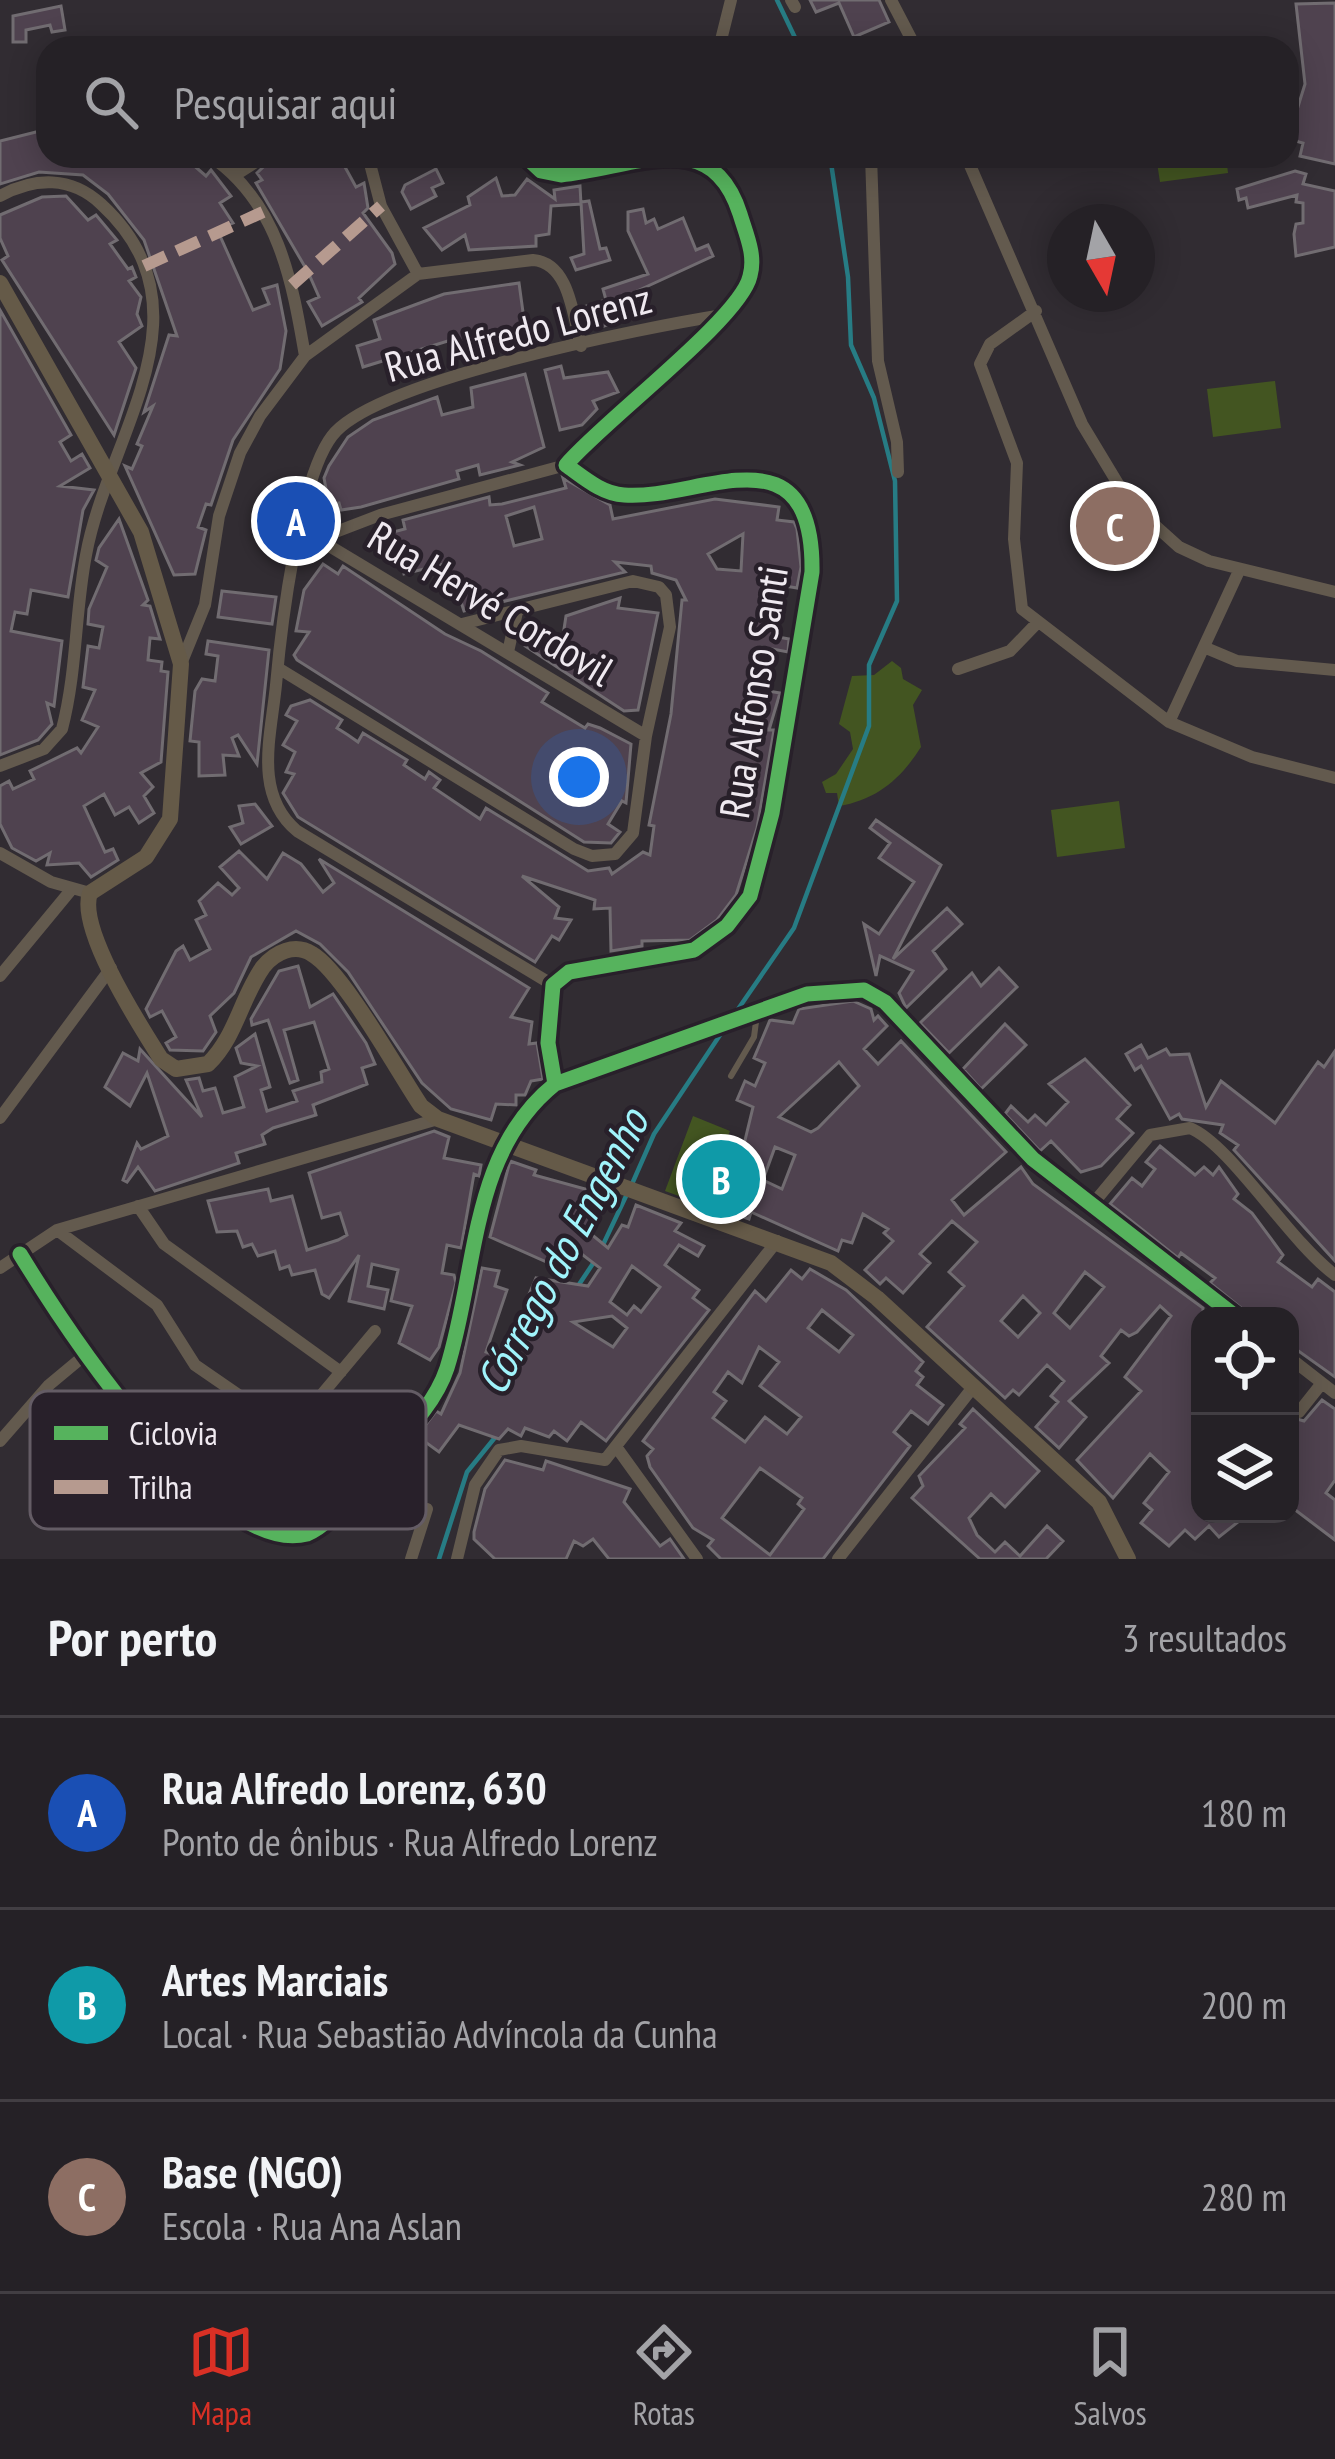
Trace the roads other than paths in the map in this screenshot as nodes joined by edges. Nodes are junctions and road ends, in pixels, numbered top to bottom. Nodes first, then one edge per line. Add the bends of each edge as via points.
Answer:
1 (731, 0) edge
2 (891, 0) edge
3 (722, 36) edge
4 (910, 36) edge
5 (228, 168) edge
6 (246, 168) edge
7 (371, 168) edge
8 (539, 168) edge
9 (612, 168) edge
10 (715, 168) edge
11 (871, 168) edge
12 (970, 168) edge
13 (237, 174) junction
14 (0, 196) edge
15 (418, 274) junction
16 (0, 283) edge
17 (1036, 311) junction
18 (724, 315) junction
19 (581, 346) junction
20 (305, 356) junction
21 (566, 465) junction
22 (898, 472) dead end
23 (108, 473) junction
24 (301, 529) junction
25 (320, 538) junction
26 (1238, 573) junction
27 (1335, 592) edge
28 (517, 612) junction
29 (1036, 623) junction
30 (463, 624) junction
31 (1206, 648) junction
32 (508, 652) junction
33 (181, 664) junction
34 (278, 668) junction
35 (958, 669) dead end
36 (1335, 670) edge
37 (1169, 722) junction
38 (646, 736) junction
39 (0, 766) edge
40 (1335, 778) edge
41 (0, 854) edge
42 (81, 891) junction
43 (111, 968) junction
44 (0, 976) edge
45 (553, 986) junction
46 (757, 1014) junction
47 (731, 1076) dead end
48 (555, 1084) junction
49 (0, 1118) edge
50 (438, 1119) junction
51 (502, 1144) junction
52 (138, 1206) junction
53 (1090, 1206) junction
54 (57, 1230) junction
55 (777, 1241) junction
56 (20, 1254) junction
57 (0, 1268) edge
58 (1335, 1275) edge
59 (1223, 1307) edge
60 (375, 1331) dead end
61 (85, 1355) junction
62 (1299, 1365) edge
63 (340, 1372) junction
64 (1322, 1383) junction
65 (974, 1386) junction
66 (45, 1391) edge
67 (114, 1391) edge
68 (233, 1391) edge
69 (324, 1391) edge
70 (1335, 1393) edge
71 (426, 1406) edge
72 (30, 1407) edge
73 (1300, 1412) dead end
74 (0, 1441) edge
75 (617, 1448) junction
76 (427, 1509) dead end
77 (426, 1512) edge
78 (253, 1529) edge
79 (314, 1529) edge
80 (421, 1529) edge
81 (846, 1556) edge
82 (411, 1559) edge
83 (457, 1559) edge
84 (697, 1559) edge
85 (1128, 1559) edge

1 - 3 street
2 - 4 street
5 - 13 street
6 - 13 street
7 - 15 street via 381,206
8 - 9 street via 561,175
10 - 18 street via 731,187 752,252 750,280
11 - 22 street via 878,361
12 - 17 street
13 - 20 street via 282,252
14 - 23 street via 50,181 80,188 111,214 144,266 154,344
15 - 19 street via 543,260 561,276
15 - 20 street
16 - 23 street
17 - 26 street via 1082,424 1130,502 1179,547
17 - 29 street via 990,344 980,364 1017,463 1017,581 1022,609
18 - 19 street, Rua Alfredo Lorenz
18 - 21 street
19 - 24 street, Rua Alfredo Lorenz via 428,385 354,415 315,467
20 - 33 street via 240,453 219,516 205,605
21 - 25 street
21 - 45 street, Rua Alfonso Santi via 621,495 719,478 762,482 784,492 808,520 812,572 769,829 750,896 694,950 569,971
23 - 33 street via 148,549
23 - 39 street via 86,553 62,729 44,749
24 - 25 street, Rua Hervé Cordovil
24 - 34 street, Rua Alfredo Lorenz
25 - 30 street, Rua Hervé Cordovil
26 - 27 street
26 - 31 street
28 - 30 street
28 - 32 street
28 - 38 street via 633,581 659,587 670,628
29 - 35 street via 1010,651
29 - 37 street
30 - 32 street, Rua Hervé Cordovil
31 - 36 street via 1238,661
31 - 37 street
32 - 38 street, Rua Hervé Cordovil
33 - 42 street via 170,819 146,857
34 - 38 street via 592,856 615,854 633,833
34 - 45 street, Rua Alfredo Lorenz via 268,781 280,817
37 - 40 street via 1252,757
41 - 42 street
42 - 43 street
42 - 44 street
43 - 49 street
43 - 50 street via 161,1059 194,1068 218,1054 273,957 291,949 311,953
45 - 48 street via 548,1043
46 - 47 lane
46 - 48 street
46 - 53 street via 831,990 871,993 911,1025 1033,1159
48 - 51 street
50 - 51 street
50 - 52 street
51 - 55 street
51 - 71 street via 457,1330
52 - 54 street
52 - 63 street via 164,1244
53 - 58 street via 1150,1136 1190,1128 1219,1148 1295,1242
53 - 59 street
54 - 56 street
54 - 68 street via 157,1305 195,1365
55 - 65 street via 851,1276
55 - 75 street
56 - 57 street
56 - 61 street
60 - 63 street
61 - 66 street
61 - 67 street
62 - 64 street
63 - 69 street
64 - 70 street
64 - 73 street
65 - 81 street
65 - 85 street via 1099,1502
72 - 74 street
75 - 83 street via 593,1462 521,1446 499,1450 476,1485
75 - 84 street
76 - 77 street
78 - 79 street via 268,1537
80 - 82 street

